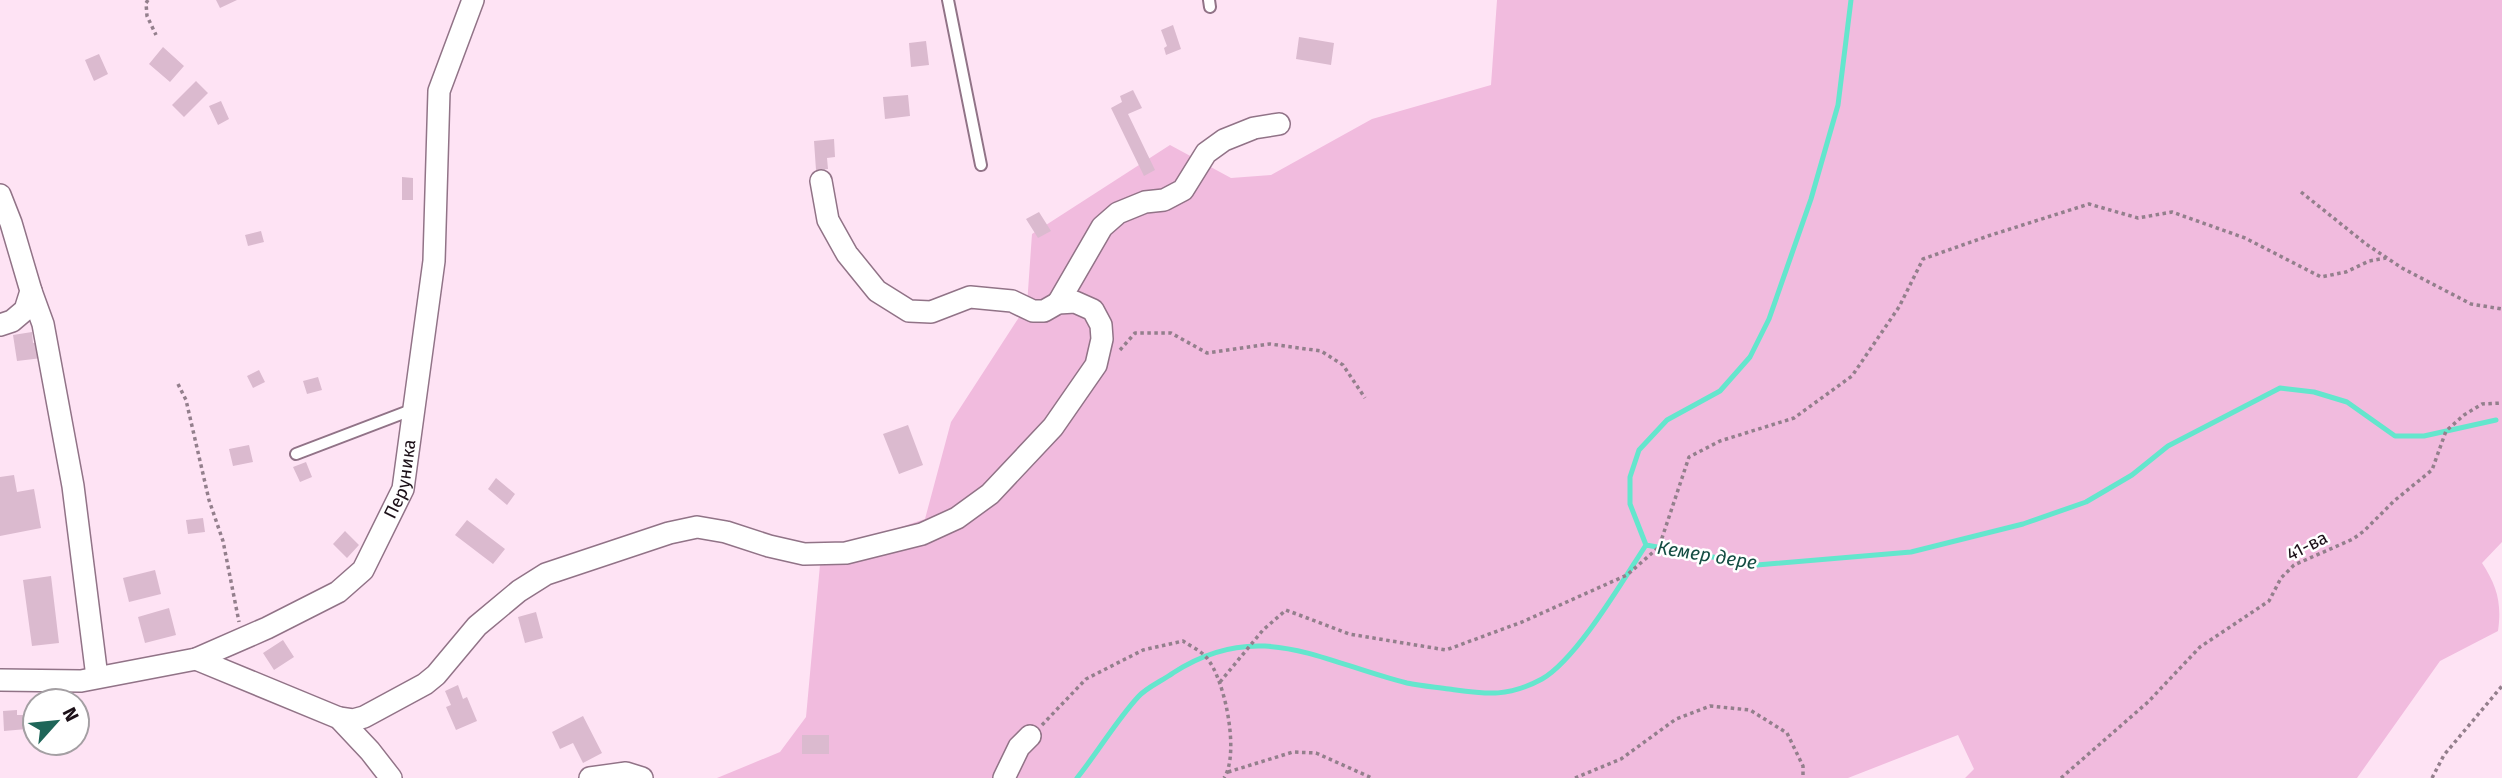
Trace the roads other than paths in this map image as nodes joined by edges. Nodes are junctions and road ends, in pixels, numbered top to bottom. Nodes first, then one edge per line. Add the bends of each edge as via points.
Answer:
1 (473, 0) edge
2 (948, 0) edge
3 (1279, 124) dead end
4 (981, 165) dead end
5 (821, 181) dead end
6 (0, 195) edge
7 (31, 291) junction
8 (1058, 303) junction
9 (0, 325) edge
10 (414, 409) junction
11 (296, 454) dead end
12 (196, 659) junction
13 (97, 677) junction
14 (0, 680) edge
15 (339, 718) junction
16 (1030, 736) road end
17 (391, 778) edge
18 (590, 778) edge
19 (642, 778) edge
20 (1004, 778) edge

1 - 10 street, Перуника via 439,91 435,261
2 - 4 lane
3 - 8 street via 1224,140 1206,153 1183,190 1118,213 1102,227
5 - 8 street via 828,219 848,254 877,291 909,311 931,312 970,297 1012,301 1033,311
6 - 7 street
7 - 9 street via 25,310
7 - 13 street via 43,324 73,486
8 - 15 street via 1075,302 1093,310 1102,339 1096,365 1053,427 990,494 957,518 922,534 846,553 804,554 698,527 669,533 546,574 477,626 425,684 364,717
10 - 11 lane
10 - 12 street, Перуника via 402,489 363,570 338,592
12 - 13 street, Перуника
12 - 15 street
13 - 14 street, Перуника via 81,681
15 - 17 street
16 - 20 street via 1019,747
18 - 19 street via 626,773

